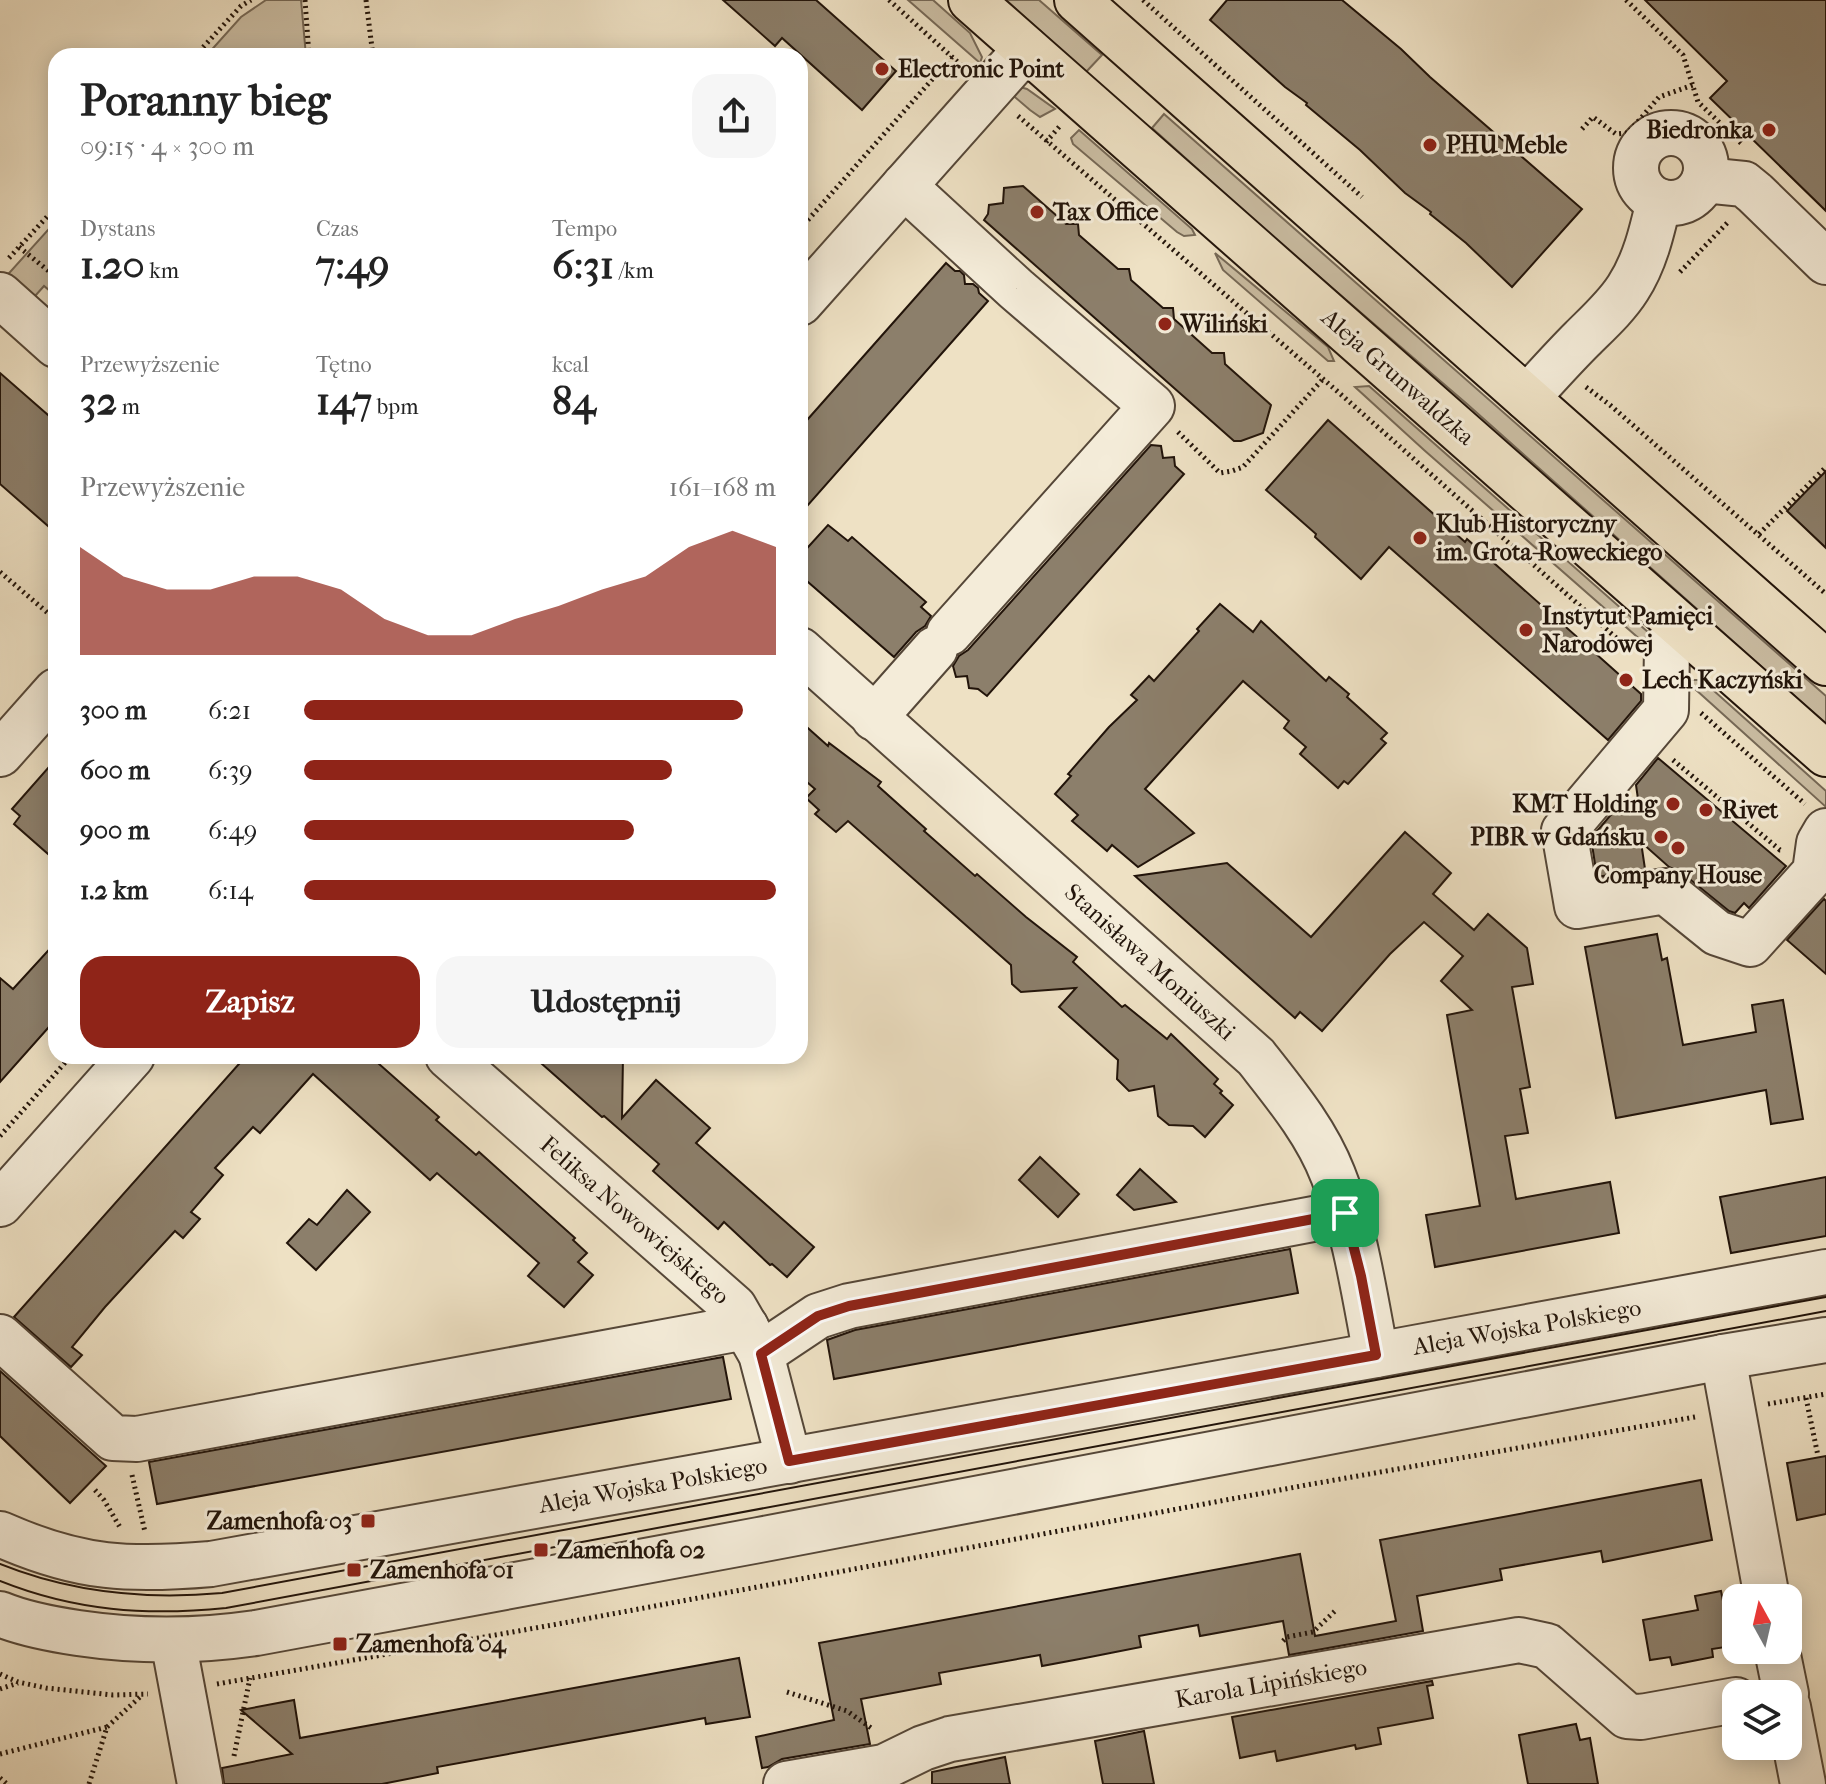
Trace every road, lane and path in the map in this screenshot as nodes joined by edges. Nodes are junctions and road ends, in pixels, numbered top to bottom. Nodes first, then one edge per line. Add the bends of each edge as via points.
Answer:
1 (251, 0) edge
2 (305, 0) edge
3 (366, 0) edge
4 (889, 0) edge
5 (971, 0) edge
6 (1077, 0) edge
7 (1143, 0) edge
8 (1626, 0) edge
9 (202, 48) edge
10 (308, 48) edge
11 (372, 48) edge
12 (1026, 49) junction
13 (952, 57) junction
14 (1693, 85) junction
15 (988, 90) junction
16 (1582, 129) dead end
17 (1296, 137) dead end
18 (1751, 153) dead end
19 (1704, 180) junction
20 (904, 186) junction
21 (1659, 201) junction
22 (48, 216) edge
23 (808, 220) edge
24 (19, 247) junction
25 (1826, 262) edge
26 (0, 268) edge
27 (48, 271) edge
28 (808, 294) edge
29 (0, 295) edge
30 (48, 338) edge
31 (1323, 379) junction
32 (1527, 398) junction
33 (1152, 406) junction
34 (1826, 467) edge
35 (1759, 534) dead end
36 (0, 572) edge
37 (48, 613) edge
38 (1681, 627) junction
39 (808, 657) edge
40 (1826, 663) edge
41 (48, 700) edge
42 (1659, 709) junction
43 (874, 718) junction
44 (0, 754) edge
45 (1826, 754) edge
46 (1820, 829) edge
47 (64, 1064) edge
48 (125, 1064) edge
49 (457, 1064) edge
50 (0, 1136) edge
51 (0, 1204) edge
52 (1345, 1213) junction
53 (1826, 1272) edge
54 (0, 1337) edge
55 (753, 1340) junction
56 (1826, 1340) edge
57 (1376, 1355) junction
58 (1723, 1357) junction
59 (1826, 1394) edge
60 (1806, 1398) junction
61 (1732, 1411) junction
62 (124, 1439) junction
63 (1818, 1456) dead end
64 (789, 1461) junction
65 (95, 1490) dead end
66 (0, 1534) edge
67 (125, 1535) dead end
68 (146, 1537) dead end
69 (1764, 1584) edge
70 (0, 1614) edge
71 (173, 1640) junction
72 (0, 1674) edge
73 (250, 1678) junction
74 (18, 1682) junction
75 (212, 1684) dead end
76 (0, 1689) edge
77 (787, 1692) dead end
78 (1722, 1703) edge
79 (107, 1727) junction
80 (0, 1754) edge
81 (1798, 1760) edge
82 (889, 1764) junction
83 (216, 1774) edge
84 (0, 1778) edge
85 (7, 1784) edge
86 (89, 1784) edge
87 (786, 1784) edge
88 (1803, 1784) edge

1 - 9 path
2 - 10 path
3 - 11 path
4 - 13 path
5 - 12 main road, Aleja Grunwaldzka
6 - 32 main road
7 - 17 path
8 - 14 path via 1683,55
12 - 15 street
12 - 38 main road, Aleja Grunwaldzka
13 - 15 path
13 - 23 path
14 - 16 path via 1659,97 1628,133 1616,134 1593,117
14 - 18 path via 1698,102
15 - 20 street
15 - 31 path
19 - 21 street via 1691,198
19 - 21 street via 1705,160 1696,143 1679,133 1658,136 1641,150 1636,173 1648,195
19 - 25 street via 1744,184
20 - 28 street
20 - 33 street
21 - 32 street via 1651,237 1628,288
22 - 24 path
24 - 26 path
24 - 27 path
29 - 30 street
31 - 33 path via 1243,467 1220,473
31 - 42 path
32 - 40 main road
33 - 43 street
34 - 35 path
36 - 37 path
38 - 42 street via 1667,646
38 - 45 main road, Aleja Grunwaldzka
39 - 43 street, Stanisława Moniuszki
41 - 44 street
42 - 46 path
42 - 46 path via 1780,850
42 - 46 street via 1564,831 1577,906 1665,891 1717,933 1750,944 1815,872
43 - 52 street, Stanisława Moniuszki via 1256,1057 1319,1146
47 - 50 path
48 - 51 street
49 - 55 street, Feliksa Nowowiejskiego via 734,1307
52 - 55 street via 849,1306
52 - 57 street, Stanisława Moniuszki
53 - 57 street, Aleja Wojska Polskiego
54 - 62 street via 113,1438
55 - 62 street
55 - 64 street, Feliksa Nowowiejskiego
56 - 58 street
57 - 64 street, Aleja Wojska Polskiego
58 - 61 street
58 - 71 street via 323,1621
59 - 60 path
60 - 61 path
60 - 63 path
61 - 69 street
61 - 73 path
62 - 68 path
64 - 66 street, Aleja Wojska Polskiego via 211,1564 105,1565 54,1555
65 - 67 path
70 - 71 street via 53,1630
71 - 83 street
72 - 74 path
73 - 75 path
73 - 83 path
74 - 76 path
74 - 79 path via 142,1695
77 - 82 path via 847,1711 874,1729
78 - 82 street, Karola Lipińskiego via 1627,1716 1547,1646 1519,1640 950,1739
79 - 80 path
79 - 86 path
81 - 88 street
82 - 87 street, Karola Lipińskiego
84 - 85 path

